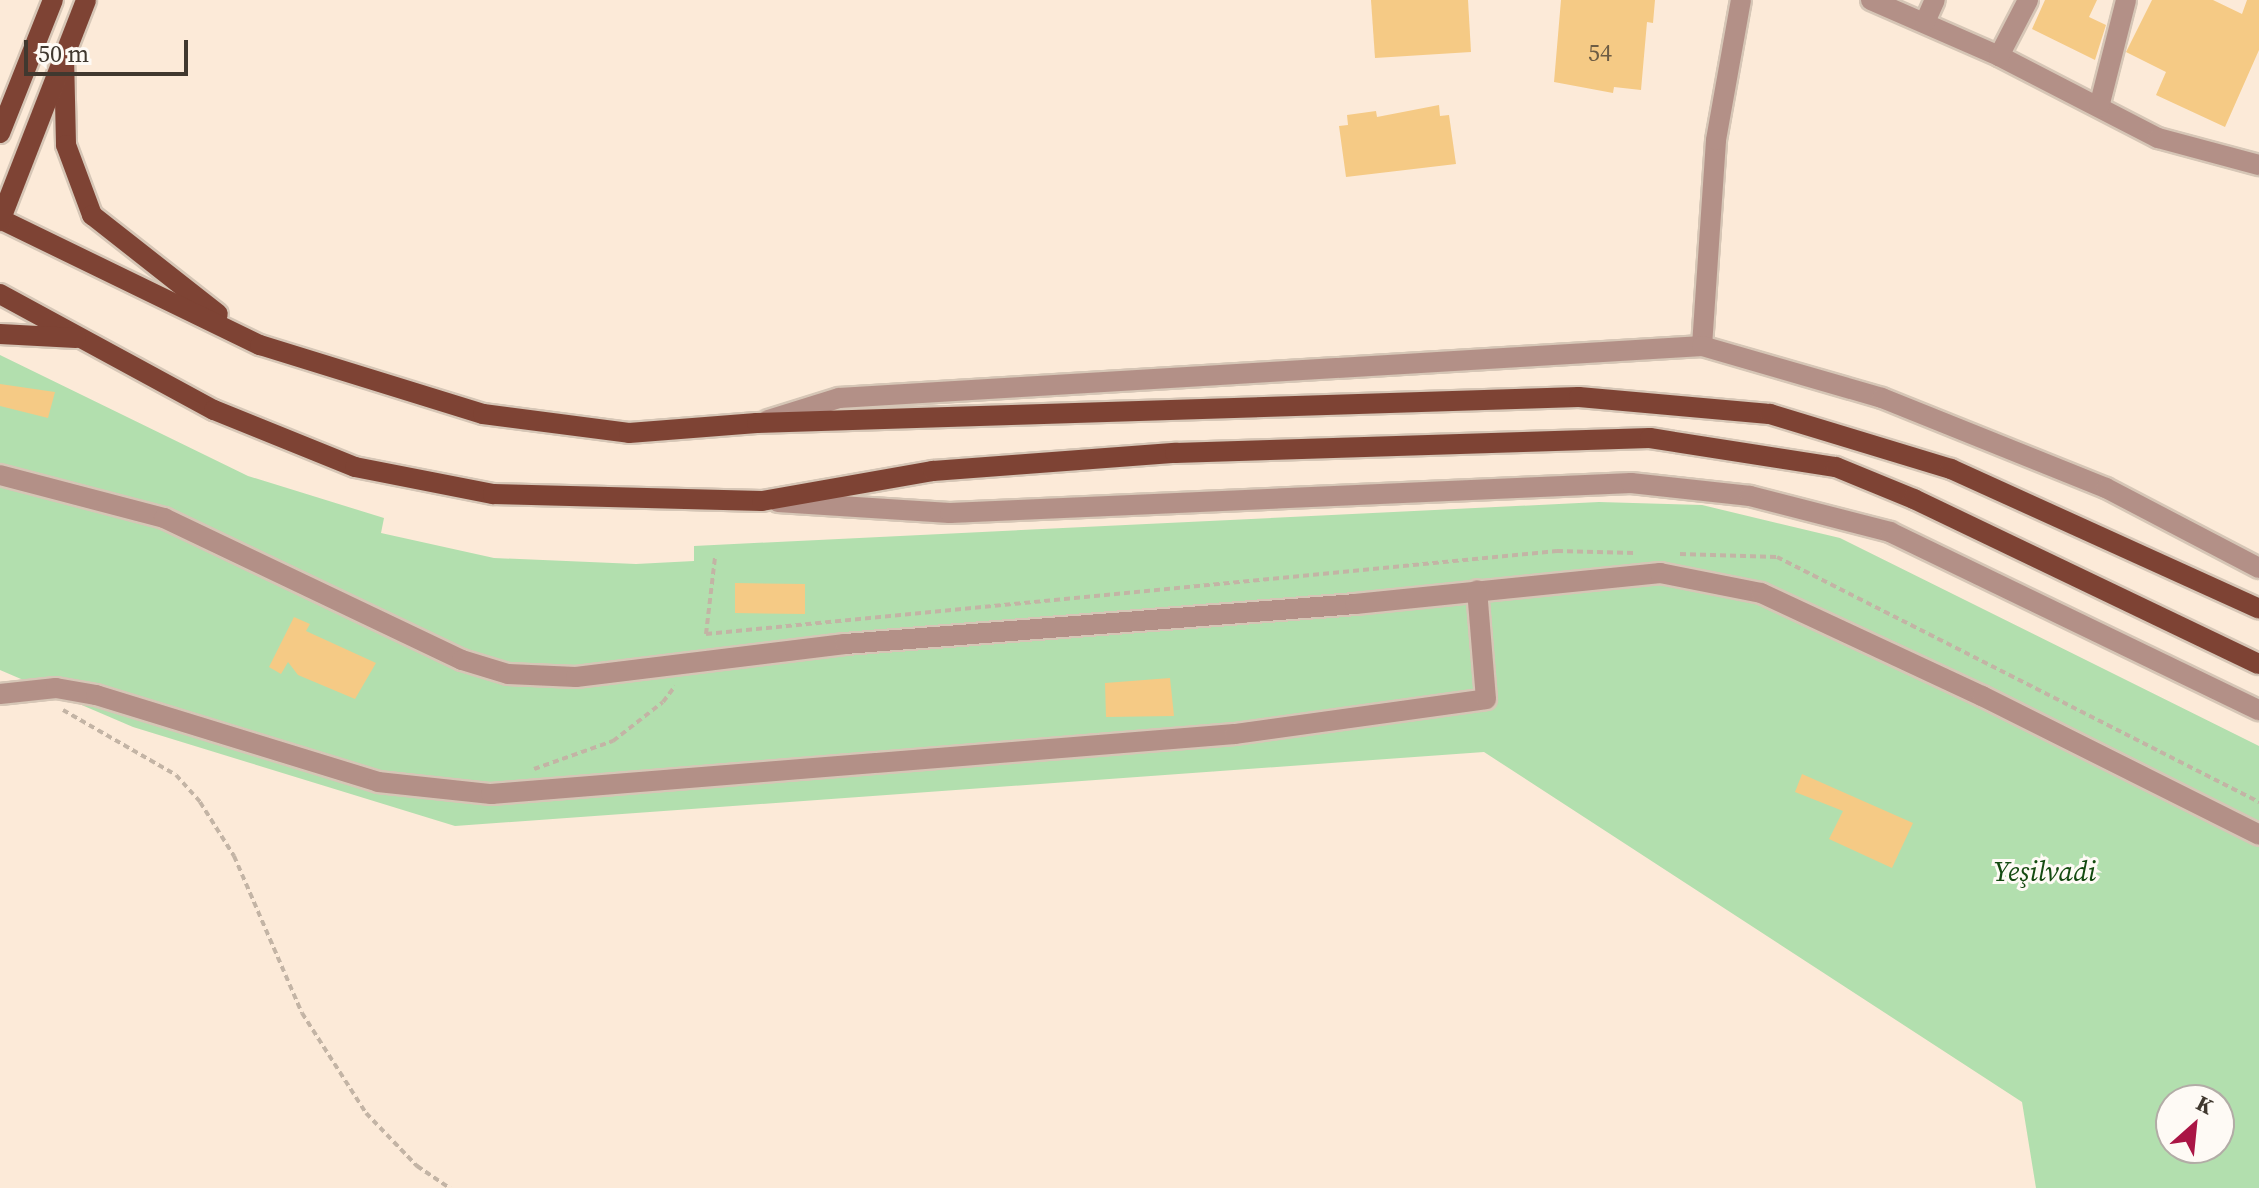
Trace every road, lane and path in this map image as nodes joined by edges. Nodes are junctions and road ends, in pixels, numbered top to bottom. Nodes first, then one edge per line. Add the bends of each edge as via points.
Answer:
1 (53, 0) edge
2 (86, 0) edge
3 (1741, 0) edge
4 (1871, 0) edge
5 (1935, 0) edge
6 (2028, 0) edge
7 (2126, 0) edge
8 (1925, 22) junction
9 (64, 56) junction
10 (1999, 56) junction
11 (23, 80) junction
12 (0, 99) edge
13 (2099, 107) junction
14 (0, 133) edge
15 (2259, 165) edge
16 (0, 220) edge
17 (0, 294) edge
18 (0, 334) edge
19 (84, 339) junction
20 (260, 345) junction
21 (1702, 346) junction
22 (757, 423) junction
23 (0, 475) edge
24 (762, 501) junction
25 (715, 557) dead end
26 (2259, 568) edge
27 (1477, 590) junction
28 (2259, 609) edge
29 (693, 663) junction
30 (2259, 664) edge
31 (47, 689) junction
32 (0, 694) edge
33 (2259, 710) edge
34 (527, 773) dead end
35 (2259, 835) edge
36 (450, 1188) edge

1 - 11 main road
2 - 9 main road
3 - 21 street via 1716,140
4 - 8 street
5 - 8 street
6 - 10 street
7 - 13 street
8 - 10 street
9 - 16 main road
9 - 20 main road via 66,145 92,215
10 - 13 street
11 - 12 main road
11 - 14 main road
13 - 15 street via 2158,138
16 - 20 main road
17 - 19 main road
18 - 19 main road
19 - 24 main road via 214,410 355,467 493,494
20 - 22 main road via 483,414 629,433
21 - 22 street via 839,398
21 - 26 street via 1882,398 2106,488
22 - 28 main road via 1579,397 1770,414 1951,469
23 - 29 street via 164,518 462,660 508,674 576,677
24 - 30 main road via 933,471 1175,453 1650,438 1836,467
24 - 33 street via 950,513 1631,483 1750,496 1890,532
25 - 29 path via 706,634
27 - 29 street via 845,644
27 - 31 street via 1486,699 1235,734 491,794 378,782 96,695
27 - 35 street via 1660,573 1761,593
29 - 34 path via 663,702 613,741
31 - 32 street
31 - 36 path via 65,714 176,775 200,802 234,856 302,1013 366,1113 417,1166

